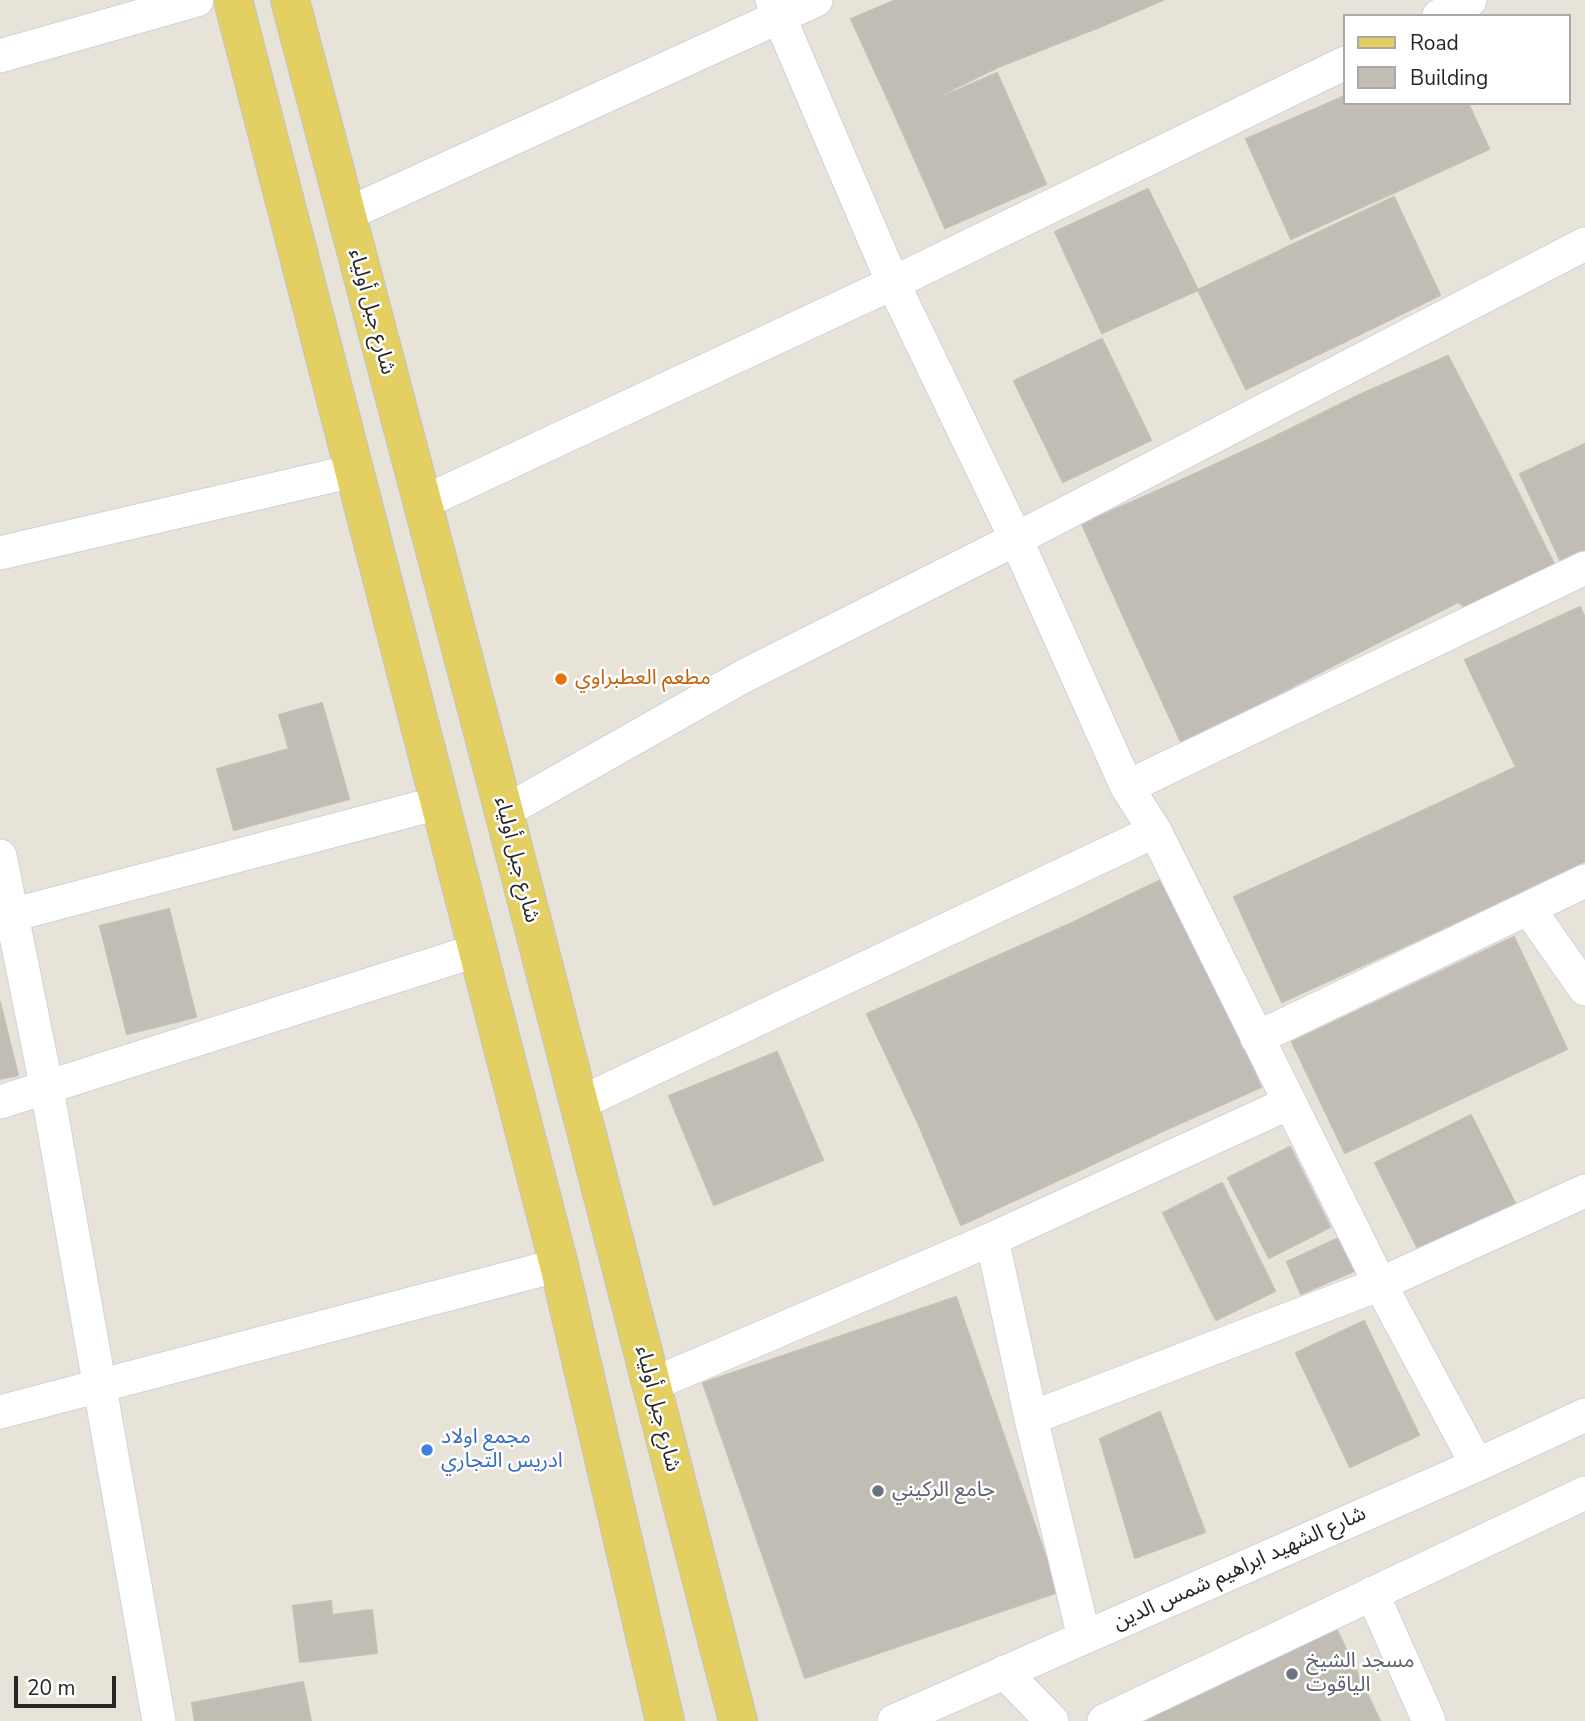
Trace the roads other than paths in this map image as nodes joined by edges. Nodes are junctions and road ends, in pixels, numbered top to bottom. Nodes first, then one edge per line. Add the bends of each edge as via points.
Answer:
1 (197, 0) edge
2 (233, 0) edge
3 (290, 0) edge
4 (816, 0) edge
5 (1470, 0) edge
6 (776, 9) edge
7 (1443, 14) edge
8 (0, 56) edge
9 (1344, 63) edge
10 (345, 215) junction
11 (1585, 244) edge
12 (892, 283) junction
13 (353, 471) junction
14 (422, 503) junction
15 (1016, 540) junction
16 (0, 553) edge
17 (1585, 568) edge
18 (1127, 787) junction
19 (438, 803) junction
20 (504, 812) junction
21 (1155, 831) junction
22 (0, 856) edge
23 (1585, 881) edge
24 (1529, 909) junction
25 (5, 916) edge
26 (478, 950) junction
27 (1585, 989) edge
28 (1257, 1038) junction
29 (47, 1089) junction
30 (0, 1102) edge
31 (1289, 1103) junction
32 (579, 1104) junction
33 (1585, 1191) edge
34 (992, 1240) junction
35 (559, 1265) junction
36 (1380, 1284) junction
37 (98, 1385) junction
38 (651, 1385) junction
39 (0, 1412) edge
40 (1585, 1415) edge
41 (1031, 1418) junction
42 (1477, 1465) junction
43 (1585, 1493) edge
44 (1372, 1593) junction
45 (1084, 1637) junction
46 (1004, 1672) junction
47 (159, 1721) edge
48 (665, 1721) edge
49 (738, 1721) edge
50 (894, 1721) edge
51 (1052, 1721) edge
52 (1104, 1721) edge
53 (1429, 1721) edge

1 - 8 street
2 - 13 main road
3 - 10 main road, شارع جبل أولياء
4 - 6 street
5 - 7 street
6 - 10 street
6 - 12 street
9 - 12 street
10 - 14 main road, شارع جبل أولياء
11 - 15 street
12 - 14 street
12 - 15 street
13 - 16 street
13 - 19 main road
14 - 20 main road, شارع جبل أولياء
15 - 18 street
15 - 20 street via 744,676
17 - 18 street
18 - 21 street
19 - 25 street
19 - 26 main road
20 - 32 main road, شارع جبل أولياء
21 - 28 street
21 - 32 street
22 - 25 street
23 - 24 street
24 - 27 street
24 - 28 street
25 - 29 street
26 - 29 street
26 - 35 main road
28 - 31 street
29 - 30 street
29 - 37 street
31 - 34 street
31 - 36 street
32 - 38 main road, شارع جبل أولياء
33 - 36 street
34 - 38 street
34 - 41 street
35 - 37 street
35 - 48 main road
36 - 41 street
36 - 42 street
37 - 39 street
37 - 47 street
38 - 49 main road, شارع جبل أولياء
40 - 42 street, شارع الشهيد ابراهيم شمس الدين
41 - 45 street
42 - 45 street, شارع الشهيد ابراهيم شمس الدين
43 - 44 street
44 - 52 street
44 - 53 street
45 - 46 street, شارع الشهيد ابراهيم شمس الدين
46 - 50 street, شارع الشهيد ابراهيم شمس الدين
46 - 51 street

